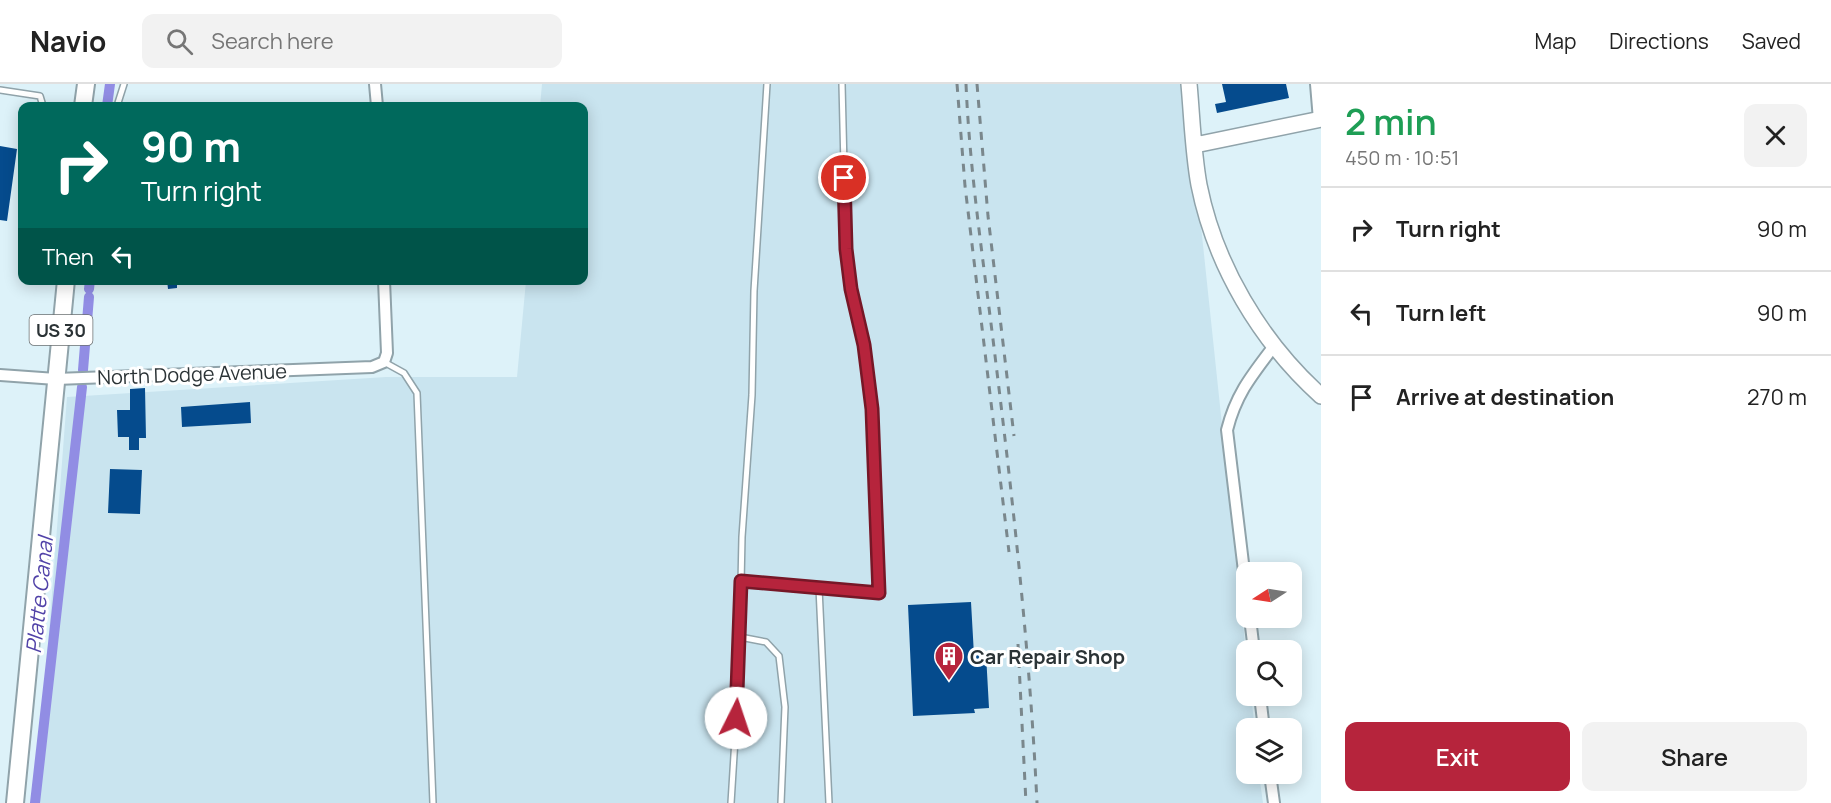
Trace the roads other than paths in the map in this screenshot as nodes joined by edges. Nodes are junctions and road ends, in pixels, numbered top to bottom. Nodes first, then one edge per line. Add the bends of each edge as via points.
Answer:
1 (86, 84) edge
2 (124, 84) edge
3 (375, 84) edge
4 (767, 84) edge
5 (842, 84) edge
6 (1190, 84) edge
7 (1316, 84) edge
8 (0, 90) edge
9 (42, 102) edge
10 (84, 102) edge
11 (118, 102) edge
12 (376, 102) edge
13 (1320, 120) edge
14 (1195, 145) junction
15 (65, 285) edge
16 (384, 285) edge
17 (1274, 346) junction
18 (384, 362) junction
19 (0, 375) edge
20 (56, 379) junction
21 (1321, 396) edge
22 (1243, 562) edge
23 (741, 581) junction
24 (819, 588) junction
25 (740, 636) junction
26 (1271, 784) edge
27 (15, 803) edge
28 (433, 803) edge
29 (731, 803) edge
30 (781, 803) edge
31 (830, 803) edge
32 (1274, 803) edge

1 - 10 main road
2 - 11 lane
3 - 12 street
4 - 23 lane
5 - 24 lane via 846,249 872,409 879,593
6 - 14 street
7 - 13 street
8 - 9 lane via 40,96
13 - 14 street
14 - 17 street via 1199,184 1218,247 1242,298
15 - 20 main road, US 30
16 - 18 street
17 - 21 street
17 - 22 street via 1243,387 1227,430
18 - 20 street, North Dodge Avenue via 372,367
18 - 28 lane via 404,373 417,393
19 - 20 street, North Dodge Avenue
20 - 27 main road, US 30
23 - 24 lane
23 - 25 lane
24 - 31 lane
25 - 29 lane
25 - 30 lane via 766,642 779,656 785,707
26 - 32 street

